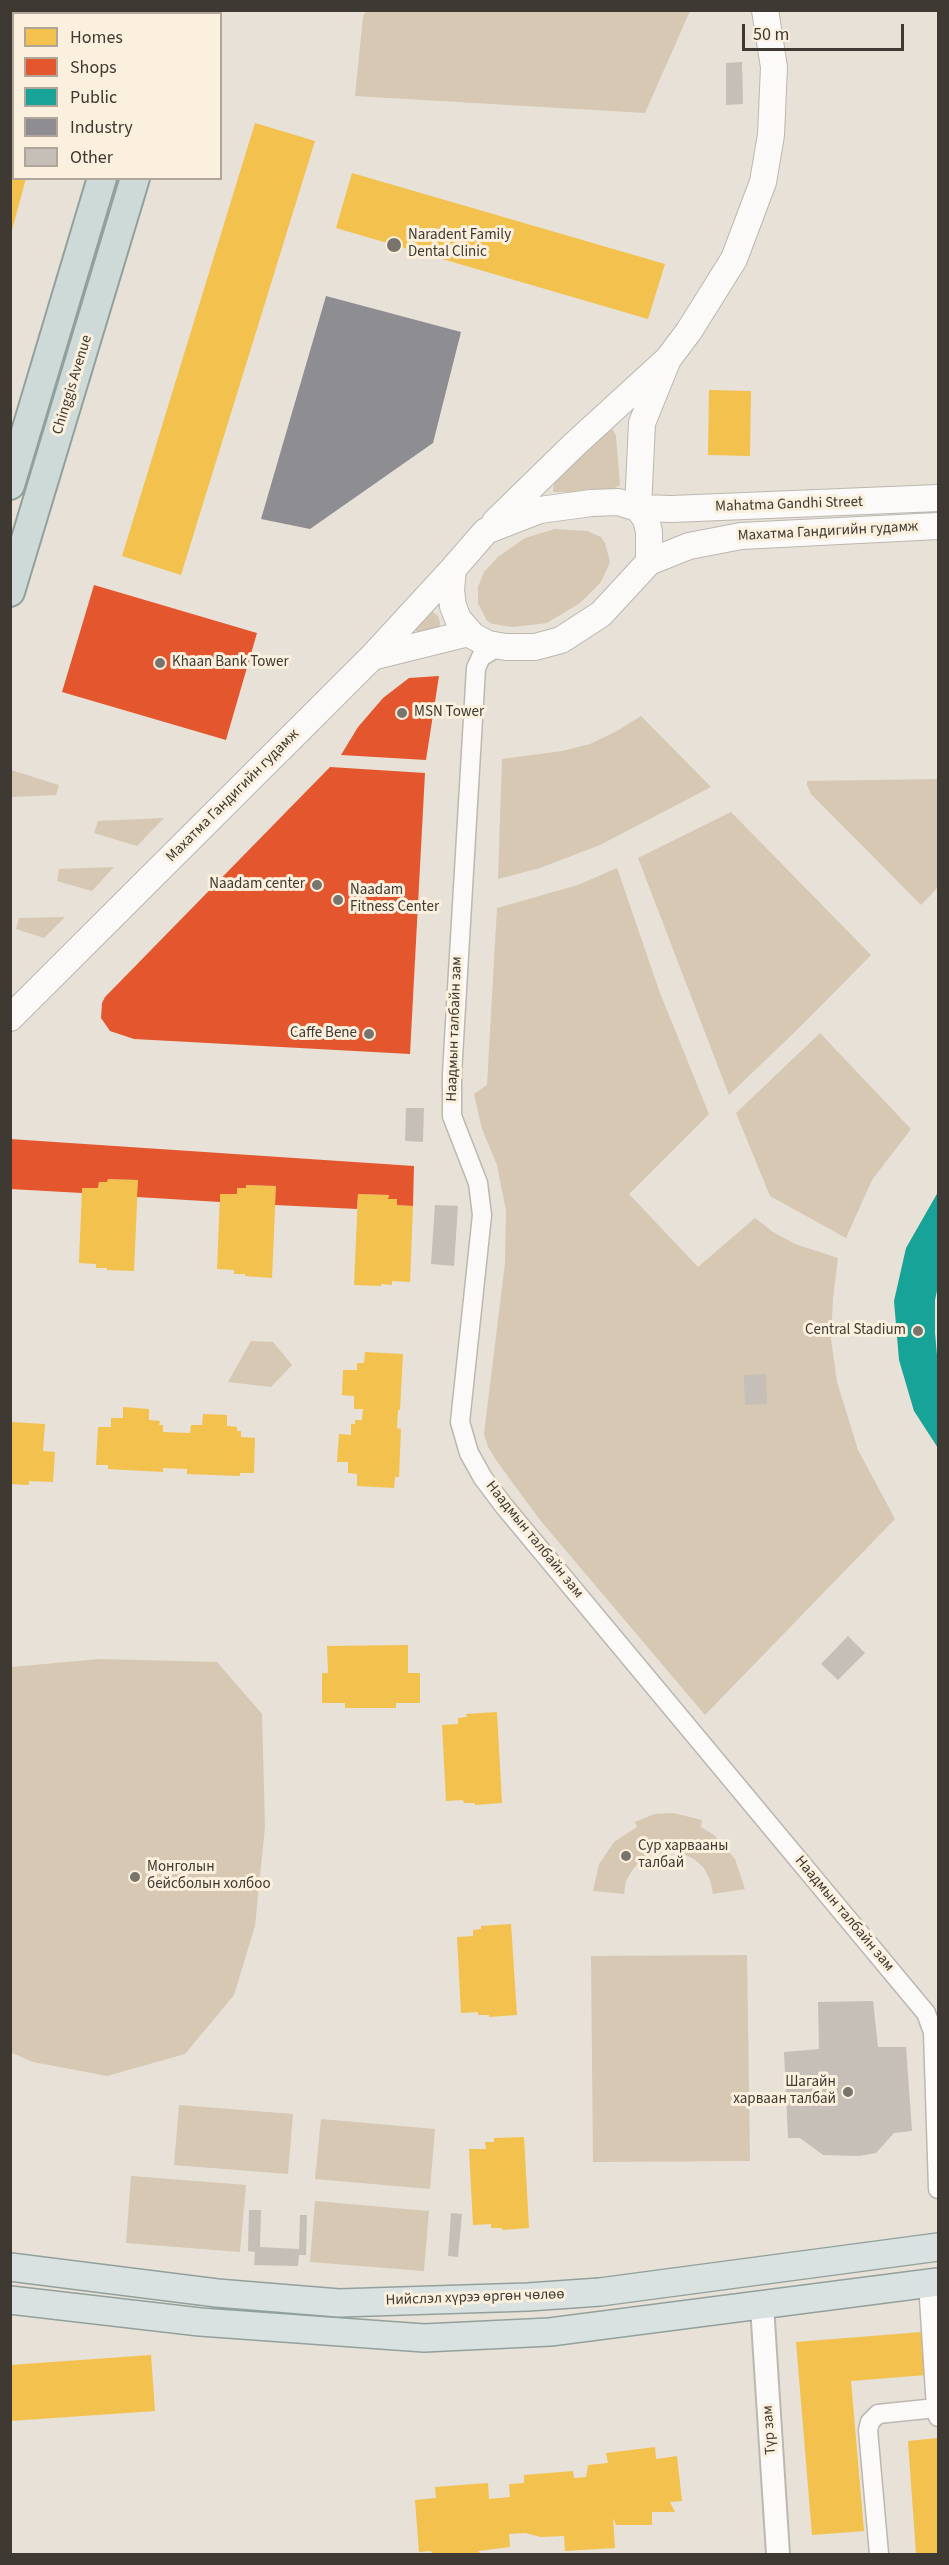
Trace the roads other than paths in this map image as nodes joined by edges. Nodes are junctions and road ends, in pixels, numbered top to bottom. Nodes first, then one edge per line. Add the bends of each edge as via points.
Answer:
1 (765, 10) edge
2 (101, 180) edge
3 (134, 180) edge
4 (668, 359) junction
5 (10, 485) edge
6 (939, 498) edge
7 (639, 508) junction
8 (939, 526) edge
9 (486, 531) junction
10 (649, 562) junction
11 (453, 569) junction
12 (10, 592) edge
13 (469, 633) junction
14 (499, 646) junction
15 (372, 657) junction
16 (10, 1018) edge
17 (939, 2189) edge
18 (939, 2247) edge
19 (10, 2267) edge
20 (933, 2283) edge
21 (656, 2284) junction
22 (10, 2300) edge
23 (762, 2306) junction
24 (659, 2319) junction
25 (937, 2413) edge
26 (778, 2554) edge
27 (879, 2554) edge

1 - 4 main road via 774,99 763,182 734,259
2 - 5 highway, Chinggis Avenue
3 - 12 highway, Chinggis Avenue
4 - 7 main road via 642,423
4 - 9 main road
6 - 7 main road, Mahatma Gandhi Street
7 - 9 main road via 618,502 548,508
7 - 10 main road via 649,532
8 - 10 main road, Махатма Гандигийн гудамж via 741,536 689,546
9 - 11 main road
10 - 14 main road via 612,604 573,634 535,647
11 - 13 main road via 453,606
11 - 15 main road, Махатма Гандигийн гудамж
13 - 14 main road
13 - 15 main road
14 - 17 street, Наадмын талбайн зам via 482,657 476,668 453,1063 452,1116 478,1183 482,1215 460,1422 469,1453 504,1506 926,2013 933,2032
15 - 16 main road, Махатма Гандигийн гудамж
18 - 21 main road, Нийслэл хүрээ өргөн чөлөө
19 - 21 main road, Нийслэл хүрээ өргөн чөлөө via 217,2293 339,2303 528,2297
20 - 23 main road
20 - 25 street
21 - 24 main road
22 - 24 main road via 200,2322 424,2338 550,2332
23 - 24 main road
23 - 26 street, Түр зам
25 - 27 street via 878,2414 870,2422

